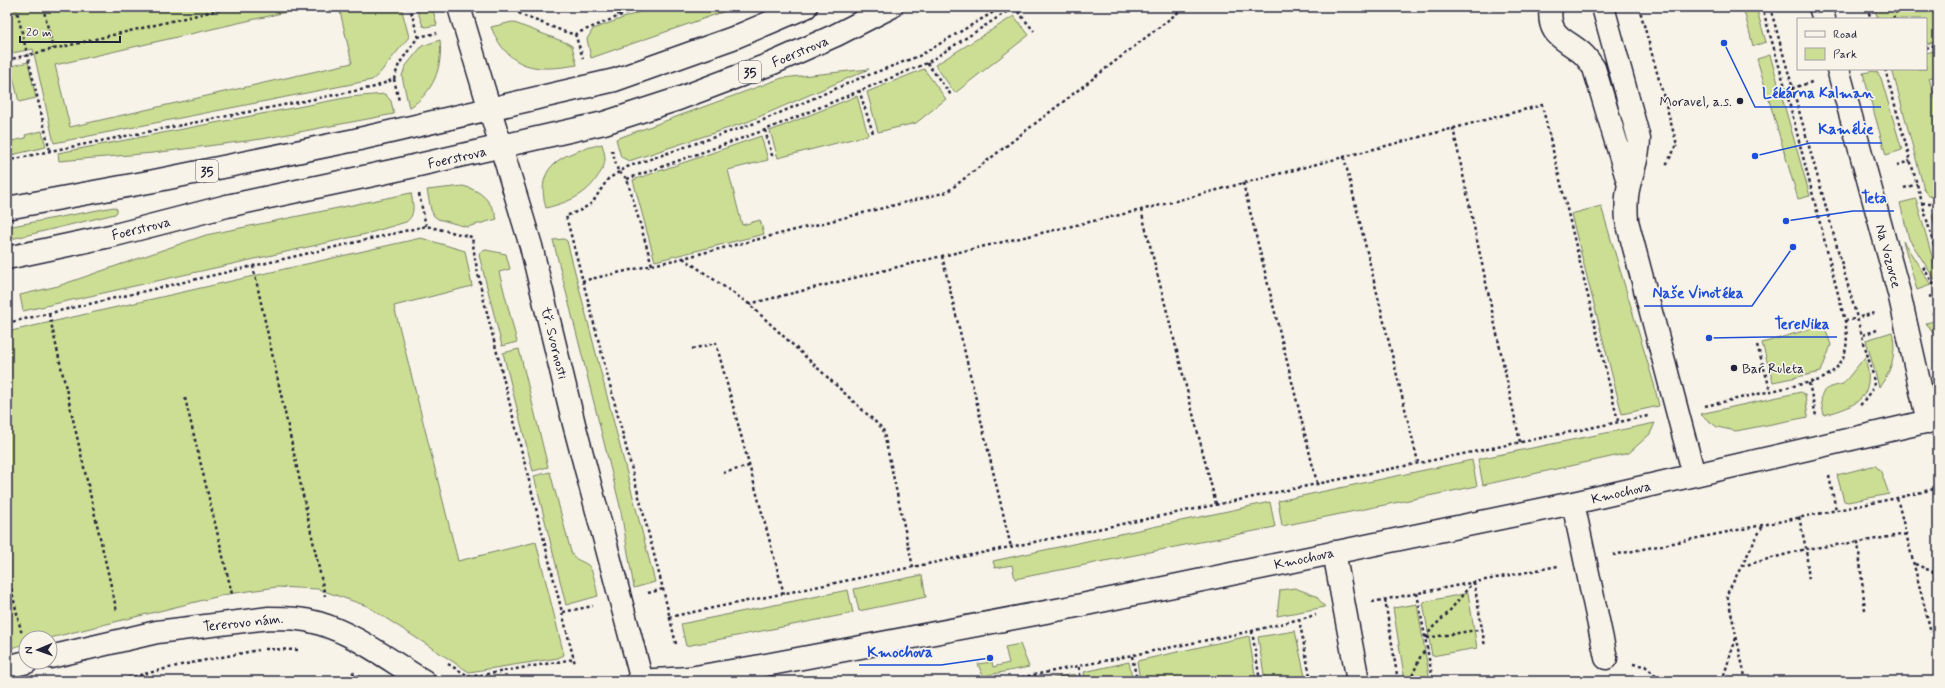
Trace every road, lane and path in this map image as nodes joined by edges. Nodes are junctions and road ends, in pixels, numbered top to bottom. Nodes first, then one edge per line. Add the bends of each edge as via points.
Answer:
1 (16, 7) edge
2 (43, 7) edge
3 (231, 7) edge
4 (410, 7) edge
5 (459, 7) edge
6 (517, 7) edge
7 (616, 7) edge
8 (642, 7) edge
9 (806, 7) edge
10 (891, 7) edge
11 (1002, 7) edge
12 (1014, 7) edge
13 (1185, 7) edge
14 (1551, 7) edge
15 (1603, 7) edge
16 (1639, 7) edge
17 (1762, 7) edge
18 (1770, 7) edge
19 (1820, 7) edge
20 (1867, 7) edge
21 (1898, 7) edge
22 (619, 16) junction
23 (1824, 18) edge
24 (1871, 18) edge
25 (1894, 18) edge
26 (1034, 31) dead end
27 (438, 33) dead end
28 (575, 34) junction
29 (418, 37) junction
30 (1938, 44) edge
31 (1927, 48) edge
32 (53, 49) junction
33 (27, 55) junction
34 (7, 60) edge
35 (584, 62) dead end
36 (927, 63) junction
37 (1838, 70) edge
38 (1885, 70) edge
39 (394, 79) junction
40 (1815, 81) dead end
41 (1793, 88) junction
42 (859, 90) junction
43 (1786, 90) junction
44 (951, 95) dead end
45 (399, 102) dead end
46 (490, 110) junction
47 (1453, 128) junction
48 (764, 130) junction
49 (873, 133) dead end
50 (501, 146) junction
51 (612, 150) dead end
52 (50, 151) junction
53 (1344, 157) junction
54 (773, 159) dead end
55 (7, 161) edge
56 (1910, 161) junction
57 (1897, 165) dead end
58 (618, 171) junction
59 (1662, 172) dead end
60 (627, 178) junction
61 (1243, 183) junction
62 (1917, 184) junction
63 (1629, 186) junction
64 (1904, 188) dead end
65 (419, 193) dead end
66 (1922, 203) junction
67 (1938, 203) edge
68 (7, 208) edge
69 (1142, 210) junction
70 (426, 226) junction
71 (942, 256) junction
72 (7, 258) edge
73 (683, 258) junction
74 (1938, 260) edge
75 (652, 265) junction
76 (253, 266) junction
77 (582, 281) junction
78 (750, 304) junction
79 (49, 314) junction
80 (1854, 319) dead end
81 (1845, 321) junction
82 (7, 323) edge
83 (1757, 345) dead end
84 (692, 349) dead end
85 (1809, 383) junction
86 (1771, 392) junction
87 (184, 398) dead end
88 (1697, 407) dead end
89 (1649, 416) dead end
90 (1816, 416) dead end
91 (1933, 420) edge
92 (1618, 422) junction
93 (1520, 442) junction
94 (1834, 443) junction
95 (1418, 462) junction
96 (749, 466) junction
97 (723, 473) dead end
98 (1694, 475) junction
99 (1829, 476) dead end
100 (1317, 483) junction
101 (1938, 488) edge
102 (1897, 498) junction
103 (1573, 503) junction
104 (1216, 504) junction
105 (1836, 510) junction
106 (1799, 517) junction
107 (1764, 524) junction
108 (1907, 534) junction
109 (1858, 542) junction
110 (1011, 547) junction
111 (1806, 549) junction
112 (1334, 552) junction
113 (1585, 561) junction
114 (1914, 564) junction
115 (1742, 566) junction
116 (913, 567) junction
117 (7, 570) edge
118 (1938, 574) edge
119 (1474, 582) junction
120 (1809, 582) dead end
121 (1417, 593) junction
122 (784, 594) junction
123 (326, 599) dead end
124 (233, 600) dead end
125 (599, 604) dead end
126 (1866, 610) dead end
127 (563, 612) junction
128 (669, 617) junction
129 (1482, 629) junction
130 (20, 630) edge
131 (1252, 631) junction
132 (1931, 632) dead end
133 (1736, 637) junction
134 (1426, 639) junction
135 (123, 640) junction
136 (676, 644) dead end
137 (1485, 647) dead end
138 (1428, 648) junction
139 (305, 651) dead end
140 (58, 655) edge
141 (1132, 656) junction
142 (1606, 658) joint
143 (574, 659) junction
144 (444, 661) dead end
145 (18, 664) edge
146 (575, 664) dead end
147 (7, 667) edge
148 (1078, 667) junction
149 (350, 671) dead end
150 (354, 674) junction
151 (116, 681) edge
152 (351, 681) edge
153 (364, 681) edge
154 (424, 681) edge
155 (637, 681) edge
156 (642, 681) edge
157 (1004, 681) edge
158 (1081, 681) edge
159 (1137, 681) edge
160 (1260, 681) edge
161 (1311, 681) edge
162 (1358, 681) edge
163 (1398, 681) edge
164 (1410, 681) edge
165 (1433, 681) edge
166 (1661, 681) edge
167 (1722, 681) edge
168 (1746, 681) edge

1 - 33 path
2 - 32 path
3 - 32 path
4 - 29 path
5 - 46 street, tř. Svornosti
6 - 28 path via 519,13 524,16
7 - 22 path
8 - 22 path
9 - 46 street, 35 via 733,38 615,80
10 - 50 street, Foerstrova / 35 via 794,54 678,99 604,123
11 - 58 path via 919,56 761,121
12 - 26 path
12 - 36 path
13 - 73 path via 947,192
14 - 63 street via 1551,20 1556,33 1584,55 1594,68
15 - 63 street via 1639,139 1639,151
16 - 59 path via 1678,146
17 - 43 path
18 - 41 path
19 - 23 street
20 - 24 path
21 - 25 path
22 - 28 path
27 - 29 path
28 - 35 path
29 - 39 path via 399,64
30 - 31 path
32 - 33 path
33 - 34 path
33 - 52 path
36 - 42 path
36 - 44 path
37 - 91 street, Na Vozovce
38 - 56 path
39 - 45 path
39 - 52 path via 375,87
40 - 41 path
41 - 43 path
41 - 94 path via 1863,335 1874,387
42 - 48 path
42 - 49 path
43 - 81 path
46 - 50 street, tř. Svornosti
46 - 68 street, 35 via 243,164
47 - 53 path
47 - 92 path via 1542,105
47 - 93 path
48 - 54 path
48 - 60 path
50 - 72 street, Foerstrova / 35 via 227,206 115,235
50 - 156 street, tř. Svornosti via 531,246 576,431
51 - 58 path
52 - 55 path
53 - 61 path
53 - 95 path
56 - 57 path
56 - 62 path
58 - 60 path
58 - 77 path via 608,179 592,203 566,216
60 - 75 path
61 - 69 path
61 - 100 path
62 - 64 path
62 - 66 path
63 - 98 street via 1627,221
65 - 70 path
66 - 67 path
66 - 74 path
69 - 71 path
69 - 104 path
70 - 76 path
70 - 127 path via 472,237 483,297
71 - 78 path
71 - 110 path
73 - 75 path
73 - 78 path
75 - 77 path
76 - 79 path
76 - 123 path
77 - 128 path
78 - 116 path via 883,429
79 - 82 path
79 - 135 path
80 - 81 path
81 - 85 path via 1847,346 1844,356 1828,376
83 - 86 path
84 - 96 path via 716,344
85 - 86 path
85 - 90 path
86 - 88 path
87 - 124 path
89 - 92 path
91 - 94 street, Kmochova
92 - 93 path
93 - 95 path
94 - 98 street, Kmochova
95 - 100 path
96 - 97 path
96 - 122 path
98 - 103 street, Kmochova
99 - 105 path
100 - 104 path
101 - 102 path
102 - 105 path
102 - 108 path
103 - 112 street, Kmochova
103 - 113 street
104 - 110 path
105 - 106 path
106 - 107 path
106 - 111 path
107 - 113 path
107 - 115 path
108 - 109 path
108 - 114 path
109 - 111 path
109 - 126 path
110 - 116 path
111 - 115 path
111 - 120 path
112 - 156 street, Kmochova via 1067,608 756,667 689,678
112 - 162 street
113 - 119 path
113 - 142 street
114 - 118 path
114 - 132 path
115 - 133 path via 1726,594
116 - 122 path
117 - 130 path
119 - 121 path
119 - 129 path
119 - 134 path via 1431,629
121 - 134 path
121 - 163 path via 1385,600
122 - 128 path
125 - 127 path
127 - 143 path
128 - 136 path
129 - 134 path
129 - 137 path
131 - 141 path
131 - 160 path
131 - 161 path via 1299,619
133 - 167 path
133 - 168 path
134 - 138 path
135 - 140 street, Tererovo nám.
135 - 154 street, Tererovo nám. via 156,632 269,618 303,619 335,628
138 - 164 path via 1421,655
138 - 165 path
139 - 151 path via 263,650 181,665
141 - 148 path
141 - 159 path
142 - 166 path via 1644,666
143 - 144 path via 470,677
143 - 146 path
145 - 147 street
148 - 157 path
148 - 158 path
149 - 150 path
150 - 152 path
150 - 153 path
155 - 156 street, Kmochova

